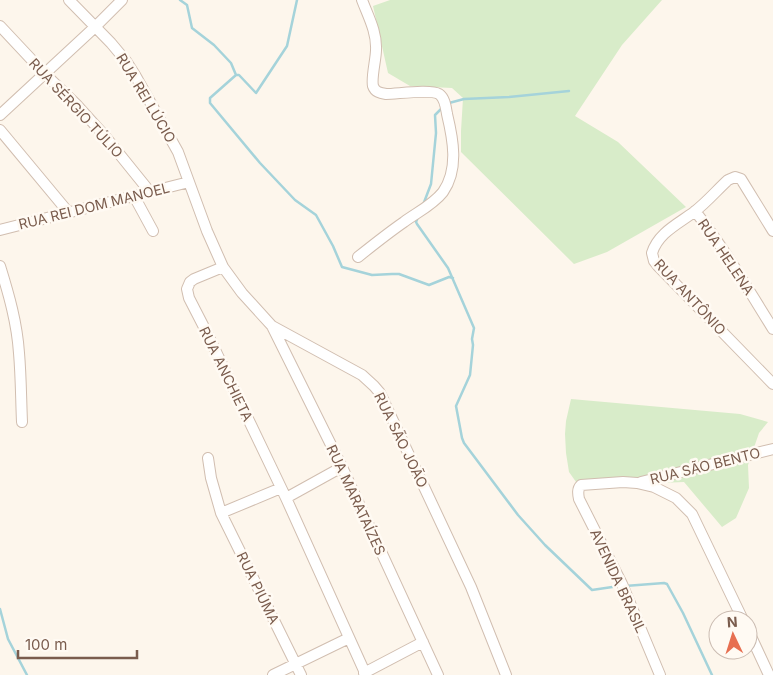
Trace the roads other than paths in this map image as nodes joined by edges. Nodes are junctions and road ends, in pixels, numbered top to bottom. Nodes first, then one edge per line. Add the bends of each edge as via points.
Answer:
1 (69, 0) edge
2 (122, 0) edge
3 (362, 0) edge
4 (0, 26) edge
5 (95, 27) junction
6 (45, 74) junction
7 (0, 115) edge
8 (0, 130) edge
9 (189, 182) junction
10 (150, 192) junction
11 (134, 196) junction
12 (695, 211) junction
13 (68, 213) junction
14 (0, 230) edge
15 (154, 231) dead end
16 (773, 231) edge
17 (358, 257) dead end
18 (0, 266) edge
19 (223, 267) junction
20 (272, 326) junction
21 (773, 329) edge
22 (773, 384) edge
23 (22, 422) dead end
24 (773, 449) edge
25 (208, 458) dead end
26 (342, 467) junction
27 (637, 484) junction
28 (579, 487) joint
29 (284, 493) junction
30 (220, 513) junction
31 (738, 610) edge
32 (349, 638) junction
33 (423, 642) junction
34 (758, 651) edge
35 (295, 664) junction
36 (365, 674) edge
37 (272, 675) edge
38 (301, 675) edge
39 (438, 675) edge
40 (506, 675) edge
41 (660, 675) edge
42 (769, 675) edge

1 - 5 street, RUA REI LÚCIO
2 - 5 street
3 - 17 street via 376,40 375,89 386,94 432,92 441,96 452,137 453,159 449,180 440,195
4 - 6 street, RUA SÉRGIO TÚLIO
5 - 6 street
5 - 9 street, RUA REI LÚCIO via 126,61 178,152
6 - 7 street
6 - 10 street, RUA SÉRGIO TÚLIO via 104,135
8 - 13 street
9 - 10 street, RUA REI DOM MANOEL
9 - 19 street, RUA SÃO JOÃO
10 - 11 street, RUA REI DOM MANOEL
11 - 13 street, RUA REI DOM MANOEL
11 - 15 street
12 - 16 street, RUA ANTÔNIO via 735,177 741,179
12 - 21 street, RUA HELENA
12 - 22 street, RUA ANTÔNIO via 667,230 652,250 654,260
13 - 14 street, RUA REI DOM MANOEL
18 - 23 street via 17,338
19 - 20 street, RUA SÃO JOÃO
19 - 29 street, RUA ANCHIETA via 194,279 188,286 188,293
20 - 26 street, RUA MARATAÍZES
20 - 40 street, RUA SÃO JOÃO via 362,375 380,393 470,587
24 - 27 street, RUA SÃO BENTO
25 - 30 street, RUA PIÚMA
26 - 29 street
26 - 33 street, RUA MARATAÍZES
27 - 28 street, RUA SÃO BENTO via 584,484
27 - 31 street, RUA SÃO BENTO via 654,487 676,498 692,514
28 - 41 street, AVENIDA BRASIL via 580,498 622,584
29 - 30 street
29 - 32 street, RUA ANCHIETA
30 - 35 street, RUA PIÚMA
32 - 35 street
32 - 36 street, RUA ANCHIETA
33 - 36 street
33 - 39 street, RUA MARATAÍZES
34 - 42 street
35 - 37 street
35 - 38 street, RUA PIÚMA

